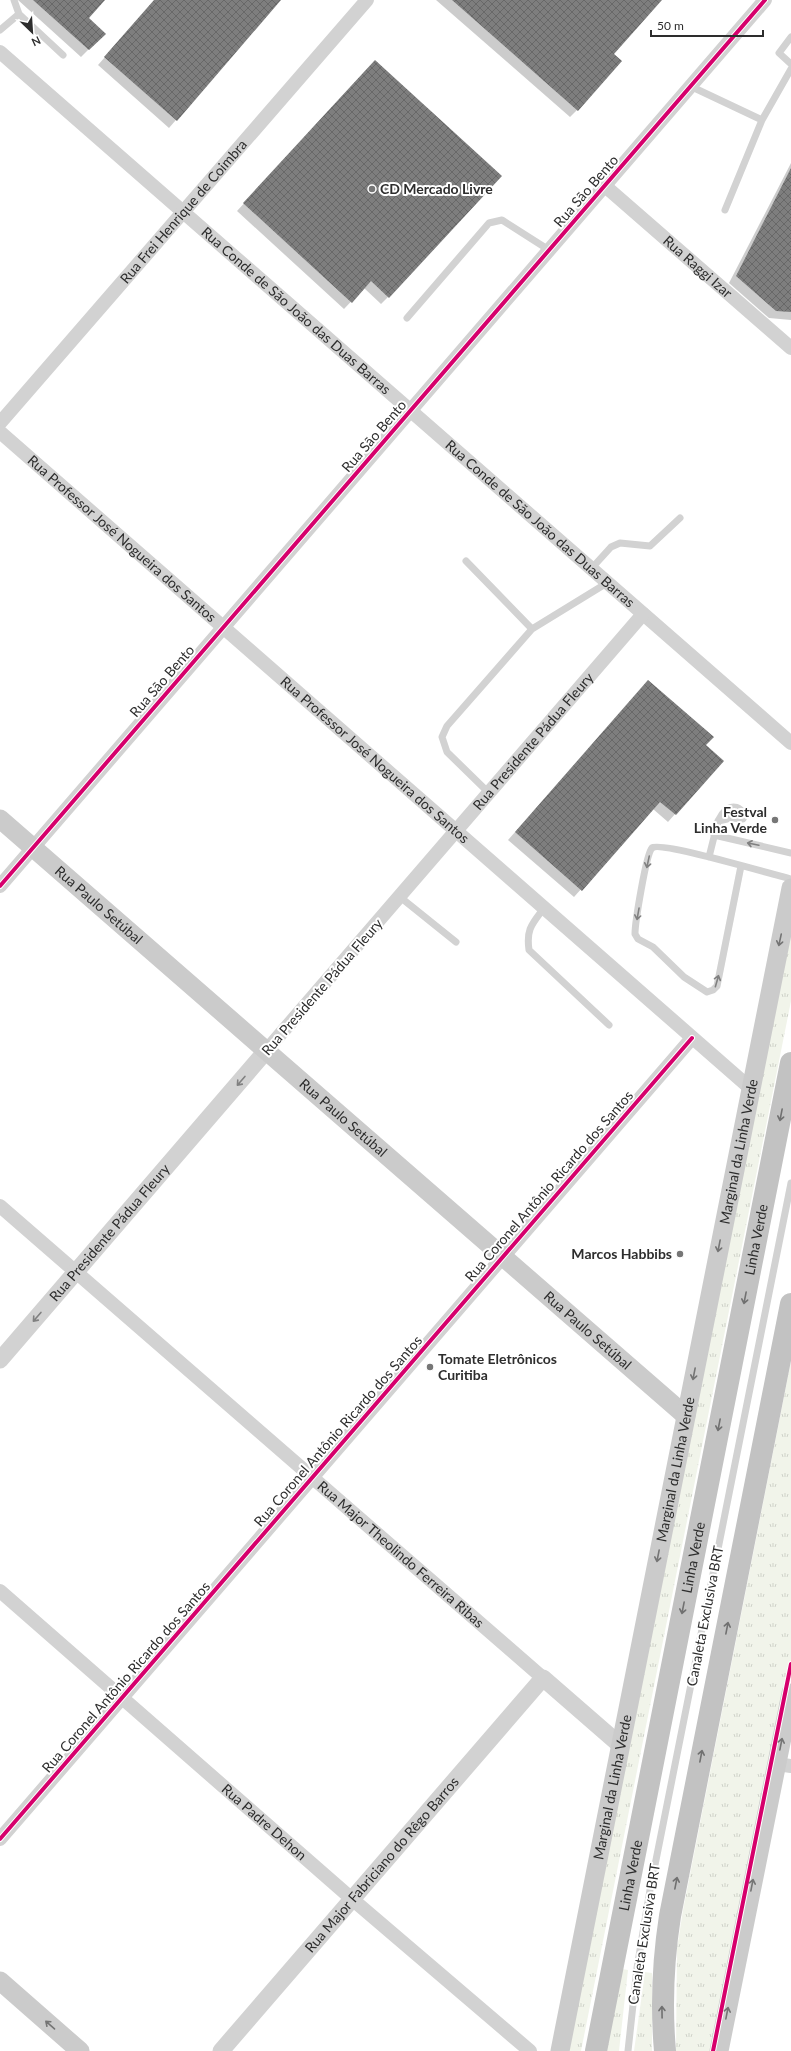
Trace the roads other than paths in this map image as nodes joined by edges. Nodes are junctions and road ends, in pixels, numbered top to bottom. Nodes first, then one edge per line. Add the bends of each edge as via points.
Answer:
1 (14, 0) edge
2 (367, 0) edge
3 (765, 0) edge
4 (19, 14) junction
5 (0, 30) edge
6 (791, 37) edge
7 (0, 52) edge
8 (63, 55) dead end
9 (791, 64) edge
10 (791, 69) edge
11 (690, 86) junction
12 (762, 120) junction
13 (605, 186) junction
14 (725, 210) dead end
15 (183, 212) junction
16 (549, 250) junction
17 (407, 318) dead end
18 (791, 348) edge
19 (410, 411) junction
20 (0, 423) edge
21 (0, 432) edge
22 (680, 518) dead end
23 (466, 561) dead end
24 (591, 569) junction
25 (607, 583) junction
26 (643, 614) junction
27 (224, 627) junction
28 (532, 629) junction
29 (791, 743) edge
30 (489, 793) junction
31 (0, 819) edge
32 (718, 821) dead end
33 (456, 831) junction
34 (714, 835) junction
35 (33, 848) junction
36 (791, 853) edge
37 (709, 857) junction
38 (741, 866) junction
39 (791, 879) edge
40 (0, 886) edge
41 (791, 888) edge
42 (400, 897) junction
43 (544, 908) junction
44 (456, 942) dead end
45 (609, 1025) dead end
46 (692, 1038) junction
47 (266, 1051) junction
48 (791, 1063) edge
49 (750, 1088) junction
50 (791, 1183) edge
51 (0, 1206) edge
52 (502, 1257) junction
53 (76, 1272) junction
54 (791, 1304) edge
55 (0, 1360) edge
56 (686, 1416) junction
57 (312, 1478) junction
58 (0, 1591) edge
59 (543, 1678) junction
60 (791, 1693) edge
61 (122, 1698) junction
62 (620, 1745) junction
63 (784, 1765) edge
64 (0, 1840) edge
65 (352, 1899) junction
66 (0, 1981) edge
67 (80, 2051) edge
68 (220, 2051) edge
69 (530, 2051) edge
70 (560, 2051) edge
71 (596, 2051) edge
72 (628, 2051) edge
73 (665, 2051) edge
74 (719, 2051) edge

1 - 4 lane
2 - 15 street, Rua Frei Henrique de Coimbra
3 - 11 street, Rua São Bento
4 - 5 lane
4 - 8 lane
6 - 9 lane via 779,53
7 - 15 street, Rua Conde de São João das Duas Barras
10 - 12 lane
11 - 12 lane
11 - 13 street, Rua São Bento
12 - 14 lane
13 - 16 street, Rua São Bento
13 - 18 street, Rua Raggi Izar
15 - 19 street, Rua Conde de São João das Duas Barras
15 - 20 street, Rua Frei Henrique de Coimbra
16 - 17 lane via 502,220 489,223
16 - 19 street, Rua São Bento
19 - 24 street, Rua Conde de São João das Duas Barras
19 - 27 street, Rua São Bento
21 - 27 street, Rua Professor José Nogueira dos Santos
22 - 24 lane via 650,546 616,545 611,547
23 - 28 lane
24 - 25 street, Rua Conde de São João das Duas Barras
25 - 26 street, Rua Conde de São João das Duas Barras
25 - 28 lane
26 - 29 street, Rua Conde de São João das Duas Barras
26 - 30 street, Rua Presidente Pádua Fleury
27 - 33 street, Rua Professor José Nogueira dos Santos
27 - 35 street, Rua São Bento
28 - 30 lane via 447,726 442,736 447,752
30 - 33 street, Rua Presidente Pádua Fleury
31 - 35 main road, Rua Paulo Setúbal
32 - 34 lane
33 - 42 street, Rua Presidente Pádua Fleury
33 - 43 street, Rua Professor José Nogueira dos Santos
36 -> 34 lane
34 - 37 lane
35 - 40 street, Rua São Bento
35 - 47 main road, Rua Paulo Setúbal
37 - 38 lane
37 -> 38 lane via 657,845 653,848 650,852 635,934 684,977 707,992 717,986
38 - 39 lane
41 -> 49 main road, Marginal da Linha Verde
42 - 44 lane
42 - 47 street, Rua Presidente Pádua Fleury
43 - 45 lane via 530,926 527,936 529,950
43 - 46 street, Rua Professor José Nogueira dos Santos
46 - 49 street, Rua Professor José Nogueira dos Santos
46 - 52 street, Rua Coronel Antônio Ricardo dos Santos
47 - 52 main road, Rua Paulo Setúbal
47 -> 53 street, Rua Presidente Pádua Fleury
48 -> 71 highway, Linha Verde
49 -> 56 main road, Marginal da Linha Verde
50 - 72 lane, Canaleta Exclusiva BRT via 650,1890 637,1968
51 - 53 street, Rua Major Theolindo Ferreira Ribas
52 - 56 main road, Rua Paulo Setúbal
52 - 57 street, Rua Coronel Antônio Ricardo dos Santos
53 -> 55 street, Rua Presidente Pádua Fleury
53 - 57 street, Rua Major Theolindo Ferreira Ribas
73 -> 54 highway via 662,1993 665,1944
56 -> 62 main road, Marginal da Linha Verde
57 - 59 street, Rua Major Theolindo Ferreira Ribas
57 - 61 street, Rua Coronel Antônio Ricardo dos Santos
58 - 61 street, Rua Padre Dehon
59 - 62 street, Rua Major Theolindo Ferreira Ribas
59 - 65 street, Rua Major Fabriciano do Rêgo Barros
63 -> 60 main road
61 - 64 street, Rua Coronel Antônio Ricardo dos Santos
61 - 65 street, Rua Padre Dehon
62 - 70 main road, Marginal da Linha Verde
74 -> 63 main road
65 - 68 street, Rua Major Fabriciano do Rêgo Barros
65 - 69 street, Rua Padre Dehon
67 -> 66 main road

